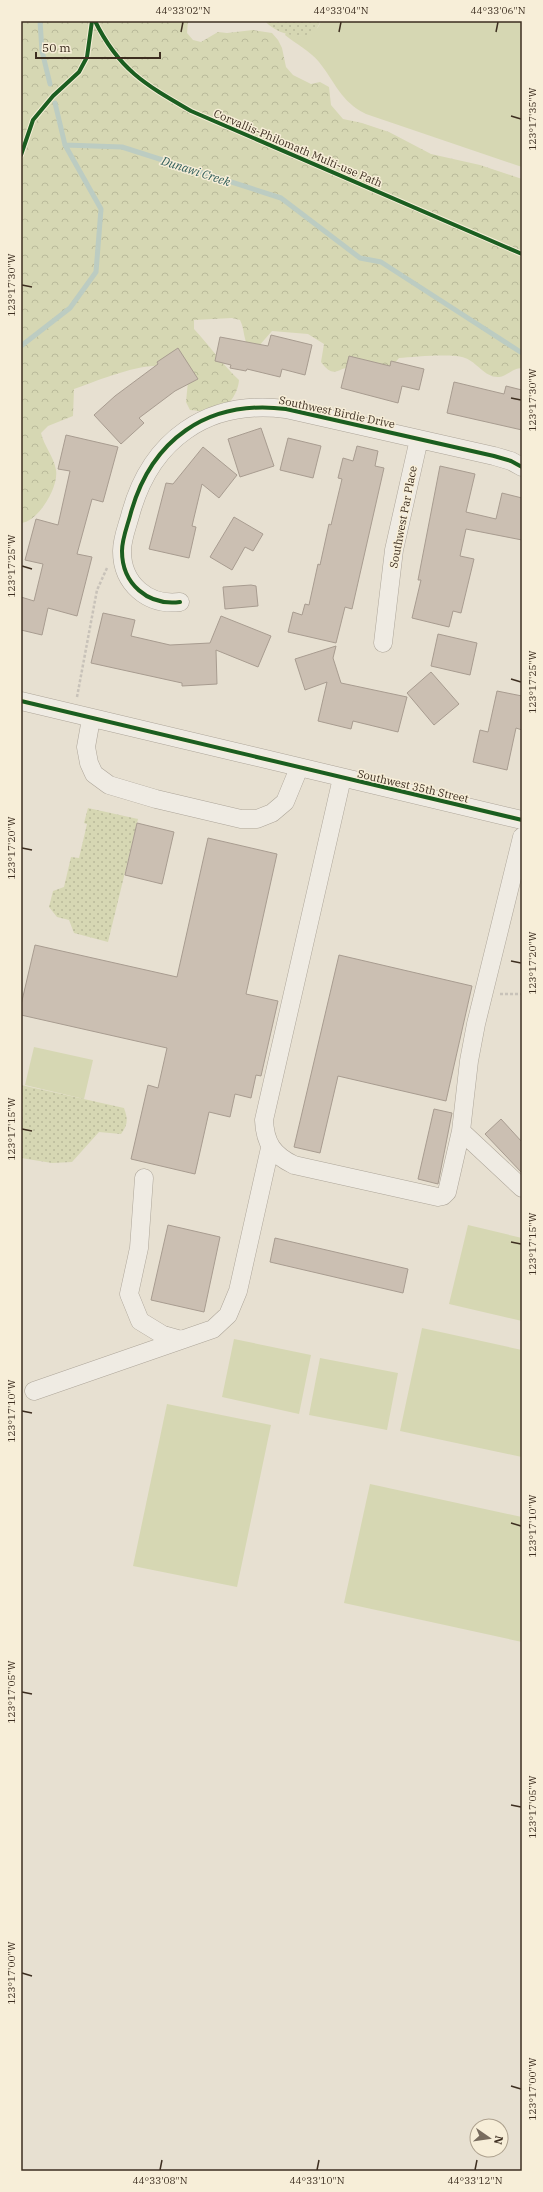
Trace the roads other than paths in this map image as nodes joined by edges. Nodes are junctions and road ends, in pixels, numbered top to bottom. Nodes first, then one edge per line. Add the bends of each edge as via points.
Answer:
1 (419, 439) junction
2 (522, 467) edge
3 (180, 602) dead end
4 (383, 643) dead end
5 (21, 701) edge
6 (91, 719) junction
7 (299, 768) junction
8 (342, 778) junction
9 (522, 820) edge
10 (522, 837) edge
11 (461, 1131) junction
12 (270, 1148) junction
13 (144, 1178) dead end
14 (522, 1188) edge
15 (181, 1340) junction
16 (34, 1391) dead end

1 - 2 street, Southwest Birdie Drive via 494,456
1 - 3 street, Southwest Birdie Drive via 274,407 242,408 215,414 185,430 154,459 145,474 134,498 122,552 125,570 140,593 154,601
1 - 4 street, Southwest Par Place via 394,550
5 - 6 street, Southwest 35th Street
6 - 7 street, Southwest 35th Street
6 - 7 street via 86,747 94,774 109,785 156,799 240,818 257,818 272,813 285,802
7 - 8 street, Southwest 35th Street
8 - 9 street, Southwest 35th Street
8 - 12 street via 264,1120 265,1135
10 - 11 street via 469,1061
11 - 12 street via 447,1192 438,1197 294,1165 281,1159
11 - 14 street
12 - 15 street via 238,1291 228,1315 213,1329
13 - 15 street via 139,1248 129,1294 140,1321 163,1335
15 - 16 street

